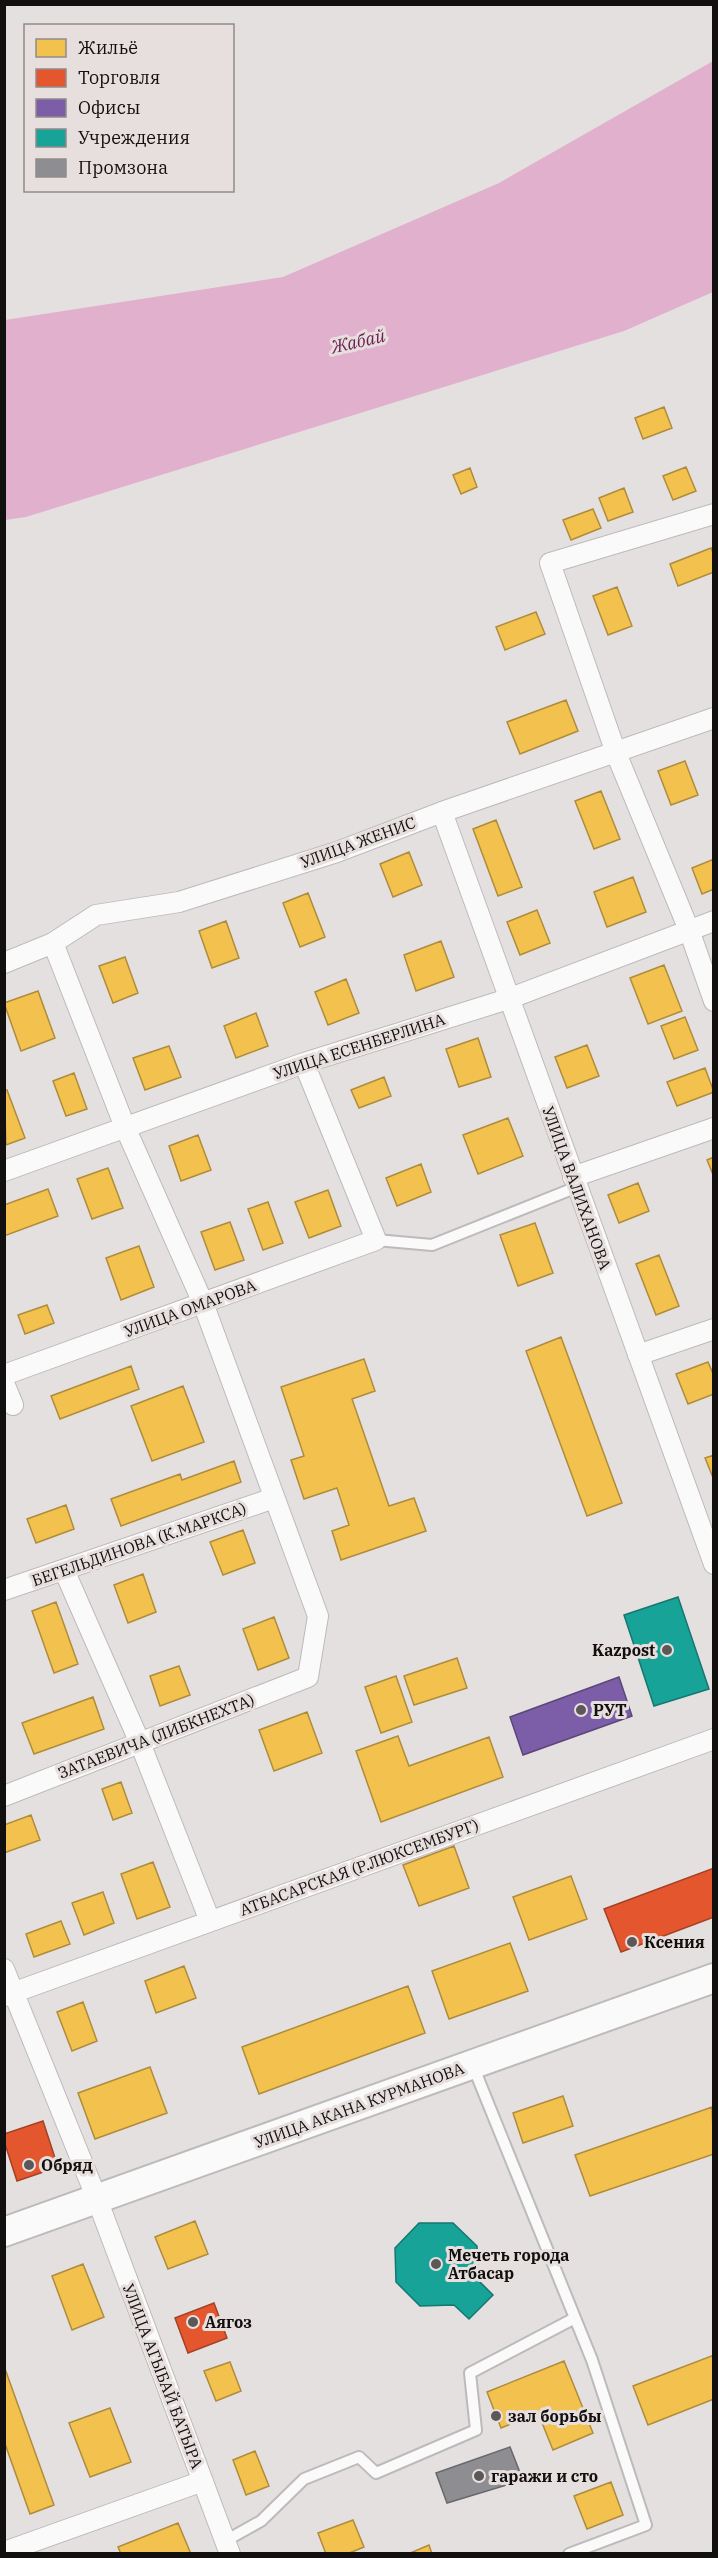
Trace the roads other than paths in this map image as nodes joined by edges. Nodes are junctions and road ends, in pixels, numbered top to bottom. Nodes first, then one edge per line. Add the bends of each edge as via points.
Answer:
1 (714, 514) edge
2 (714, 718) edge
3 (616, 753) junction
4 (442, 812) junction
5 (714, 921) edge
6 (689, 930) junction
7 (54, 943) junction
8 (4, 963) edge
9 (508, 999) junction
10 (714, 1001) edge
11 (304, 1063) junction
12 (125, 1127) junction
13 (714, 1128) edge
14 (4, 1171) edge
15 (575, 1182) junction
16 (376, 1240) junction
17 (203, 1303) junction
18 (714, 1329) edge
19 (638, 1355) junction
20 (4, 1375) edge
21 (4, 1383) edge
22 (13, 1405) dead end
23 (274, 1498) junction
24 (709, 1538) edge
25 (714, 1564) edge
26 (64, 1570) junction
27 (4, 1590) edge
28 (714, 1739) edge
29 (140, 1743) junction
30 (4, 1796) edge
31 (210, 1921) junction
32 (4, 1969) edge
33 (714, 1978) edge
34 (9, 1994) edge
35 (473, 2064) junction
36 (97, 2199) junction
37 (4, 2232) edge
38 (575, 2318) junction
39 (202, 2481) junction
40 (228, 2547) edge
41 (5, 2552) edge
42 (569, 2553) edge

1 - 3 street via 550,563
2 - 3 street, УЛИЦА ЖЕНИС
3 - 4 street, УЛИЦА ЖЕНИС
3 - 6 street
4 - 7 street, УЛИЦА ЖЕНИС via 336,852 179,902 96,915
4 - 9 street, УЛИЦА ВАЛИХАНОВА
5 - 6 street, УЛИЦА ЕСЕНБЕРЛИНА
6 - 9 street, УЛИЦА ЕСЕНБЕРЛИНА
6 - 10 street
7 - 8 street, УЛИЦА ЖЕНИС
7 - 12 street
9 - 11 street, УЛИЦА ЕСЕНБЕРЛИНА
9 - 15 street, УЛИЦА ВАЛИХАНОВА
11 - 12 street, УЛИЦА ЕСЕНБЕРЛИНА
11 - 16 street
12 - 14 street, УЛИЦА ЕСЕНБЕРЛИНА
12 - 17 street
13 - 15 street
15 - 16 lane via 432,1245
15 - 19 street, УЛИЦА ВАЛИХАНОВА
16 - 17 street, УЛИЦА ОМАРОВА
17 - 20 street, УЛИЦА ОМАРОВА
17 - 23 street
18 - 19 street
19 - 24 street, УЛИЦА ВАЛИХАНОВА
21 - 22 street
23 - 26 street, БЕГЕЛЬДИНОВА (К.МАРКСА)
23 - 29 street, ЗАТАЕВИЧА (ЛИБКНЕХТА) via 318,1616 308,1677
24 - 25 street, УЛИЦА ВАЛИХАНОВА
26 - 27 street, БЕГЕЛЬДИНОВА (К.МАРКСА)
26 - 29 street
28 - 31 street, АТБАСАРСКАЯ (Р.ЛЮКСЕМБУРГ)
29 - 30 street, ЗАТАЕВИЧА (ЛИБКНЕХТА)
29 - 31 street
31 - 34 street, АТБАСАРСКАЯ (Р.ЛЮКСЕМБУРГ)
32 - 34 street, УЛИЦА АГЫБАЙ БАТЫРА
33 - 35 main road, УЛИЦА АКАНА КУРМАНОВА
34 - 36 street, УЛИЦА АГЫБАЙ БАТЫРА
35 - 36 main road, УЛИЦА АКАНА КУРМАНОВА
35 - 38 lane
36 - 37 main road, УЛИЦА АКАНА КУРМАНОВА
36 - 39 street, УЛИЦА АГЫБАЙ БАТЫРА
38 - 40 lane via 470,2373 476,2430 376,2473 359,2457 304,2479
38 - 42 lane via 646,2525
39 - 40 street, УЛИЦА АГЫБАЙ БАТЫРА
39 - 41 street

